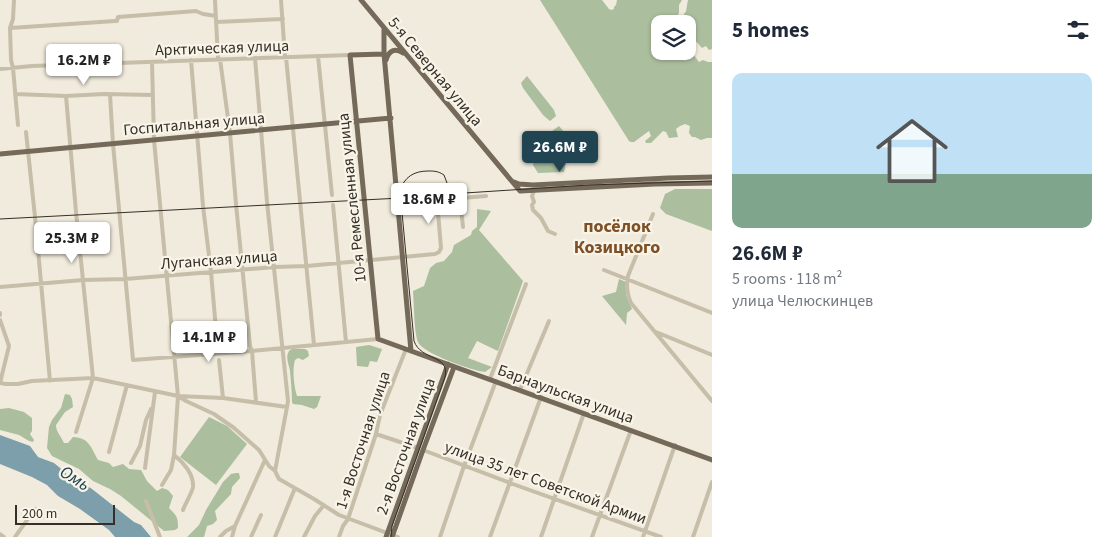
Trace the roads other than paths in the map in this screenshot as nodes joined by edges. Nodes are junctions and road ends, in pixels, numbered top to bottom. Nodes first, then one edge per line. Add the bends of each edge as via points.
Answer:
1 (14, 0) edge
2 (215, 0) edge
3 (281, 0) edge
4 (361, 0) edge
5 (216, 16) junction
6 (283, 19) junction
7 (216, 22) junction
8 (384, 27) junction
9 (10, 28) junction
10 (384, 54) junction
11 (350, 55) junction
12 (318, 56) junction
13 (286, 57) junction
14 (255, 58) junction
15 (409, 58) junction
16 (219, 59) junction
17 (192, 60) junction
18 (152, 62) junction
19 (385, 63) junction
20 (13, 68) junction
21 (0, 70) edge
22 (15, 94) junction
23 (110, 95) junction
24 (153, 95) junction
25 (66, 96) junction
26 (391, 118) junction
27 (356, 121) junction
28 (324, 124) junction
29 (18, 125) dead end
30 (293, 127) junction
31 (261, 130) junction
32 (26, 132) dead end
33 (230, 133) junction
34 (198, 136) junction
35 (154, 140) junction
36 (112, 144) junction
37 (70, 148) junction
38 (28, 151) junction
39 (0, 154) edge
40 (712, 177) edge
41 (512, 180) junction
42 (712, 183) edge
43 (569, 186) junction
44 (534, 191) junction
45 (332, 195) dead end
46 (486, 196) dead end
47 (460, 198) junction
48 (333, 205) dead end
49 (653, 214) dead end
50 (463, 227) dead end
51 (555, 234) dead end
52 (403, 257) junction
53 (370, 260) junction
54 (339, 263) junction
55 (307, 266) junction
56 (274, 267) junction
57 (242, 270) junction
58 (604, 270) dead end
59 (211, 272) junction
60 (168, 276) junction
61 (124, 279) junction
62 (82, 280) junction
63 (628, 280) junction
64 (40, 284) junction
65 (526, 284) dead end
66 (0, 288) edge
67 (712, 313) edge
68 (0, 320) edge
69 (549, 321) dead end
70 (654, 331) junction
71 (378, 339) junction
72 (346, 342) junction
73 (314, 345) junction
74 (283, 348) junction
75 (408, 350) junction
76 (252, 351) junction
77 (218, 353) junction
78 (712, 355) edge
79 (175, 357) junction
80 (219, 360) dead end
81 (448, 364) junction
82 (454, 366) junction
83 (93, 378) junction
84 (493, 380) junction
85 (50, 381) junction
86 (127, 386) junction
87 (520, 390) junction
88 (155, 392) junction
89 (178, 396) junction
90 (541, 397) junction
91 (223, 398) junction
92 (712, 400) edge
93 (256, 402) junction
94 (154, 405) junction
95 (288, 408) junction
96 (584, 413) junction
97 (630, 430) junction
98 (76, 432) dead end
99 (376, 434) junction
100 (675, 445) junction
101 (420, 449) junction
102 (109, 452) dead end
103 (174, 455) junction
104 (265, 460) junction
105 (712, 460) edge
106 (131, 463) dead end
107 (464, 466) junction
108 (145, 468) dead end
109 (275, 471) junction
110 (712, 482) edge
111 (510, 483) junction
112 (162, 485) dead end
113 (295, 488) junction
114 (554, 499) junction
115 (146, 501) dead end
116 (324, 505) junction
117 (35, 509) dead end
118 (183, 510) dead end
119 (260, 515) dead end
120 (600, 515) junction
121 (348, 519) junction
122 (236, 526) junction
123 (644, 532) junction
124 (0, 534) edge
125 (391, 536) edge
126 (4, 537) edge
127 (15, 537) edge
128 (160, 537) edge
129 (220, 537) edge
130 (232, 537) edge
131 (251, 537) edge
132 (275, 537) edge
133 (304, 537) edge
134 (339, 537) edge
135 (440, 537) edge
136 (490, 537) edge
137 (541, 537) edge
138 (592, 537) edge
139 (643, 537) edge
140 (661, 537) edge
141 (693, 537) edge

1 - 9 street
2 - 5 street
3 - 6 street
4 - 8 main road, 5-я Северная улица
5 - 7 street
5 - 9 street via 196,11 118,17 115,22
6 - 7 street
6 - 13 street
7 - 16 street
8 - 10 main road
8 - 15 main road, 5-я Северная улица
9 - 20 street
10 - 11 main road, Арктическая улица
10 - 19 main road
11 - 12 street, Арктическая улица
11 - 27 main road, 10-я Ремесленная улица
12 - 13 street, Арктическая улица
12 - 28 street
13 - 14 street, Арктическая улица
13 - 30 street
14 - 16 street, Арктическая улица
14 - 31 street
15 - 19 main road via 399,50 393,50
15 - 41 main road, 5-я Северная улица
16 - 17 street, Арктическая улица
16 - 33 street
17 - 18 street, Арктическая улица
17 - 34 street
18 - 20 street, Арктическая улица
18 - 24 street
19 - 26 main road
20 - 21 street, Арктическая улица
20 - 22 street
22 - 25 street
22 - 29 street
23 - 24 street
23 - 25 street
23 - 36 street
24 - 35 street
25 - 37 street
26 - 27 main road, Госпитальная улица
26 - 52 main road
27 - 28 main road, Госпитальная улица
27 - 53 main road, 10-я Ремесленная улица
28 - 30 main road, Госпитальная улица
28 - 45 street
30 - 31 main road, Госпитальная улица
30 - 55 street
31 - 33 main road, Госпитальная улица
31 - 56 street
32 - 38 street
33 - 34 main road, Госпитальная улица
33 - 57 street
34 - 35 main road, Госпитальная улица
34 - 59 street
35 - 36 main road, Госпитальная улица
35 - 60 street
36 - 37 main road, Госпитальная улица
36 - 61 street
37 - 38 main road, Госпитальная улица
37 - 62 street
38 - 39 main road, Госпитальная улица
38 - 64 street
40 - 43 main road
41 - 43 main road via 523,185
41 - 44 main road via 520,191
42 - 43 main road
43 - 44 main road
44 - 51 street via 533,210
46 - 47 street
47 - 50 street
47 - 52 street, Луганская улица via 437,200 439,252
48 - 54 street
49 - 63 street
52 - 53 street, Луганская улица
52 - 75 main road
53 - 54 street, Луганская улица
53 - 71 main road, 10-я Ремесленная улица
54 - 55 street, Луганская улица
54 - 72 street
55 - 56 street, Луганская улица
55 - 73 street
56 - 57 street, Луганская улица
56 - 74 street
57 - 59 street, Луганская улица
57 - 76 street
58 - 63 street
59 - 60 street, Луганская улица
59 - 77 street
60 - 61 street, Луганская улица
60 - 79 street
61 - 62 street, Луганская улица
61 - 79 street via 133,360
62 - 64 street, Луганская улица
62 - 83 street
63 - 67 street
63 - 70 street via 631,303
64 - 66 street, Луганская улица
64 - 85 street
65 - 84 street
68 - 85 street via 10,346 0,383
69 - 87 street
70 - 78 street
70 - 92 street
71 - 72 street
71 - 75 main road, Барнаульская улица
72 - 73 street
73 - 74 street
74 - 76 street
74 - 95 street
75 - 81 main road, Барнаульская улица
75 - 99 street, 1-я Восточная улица via 380,415
76 - 77 street
76 - 93 street
77 - 79 street
79 - 89 street
80 - 91 street
81 - 82 main road, Барнаульская улица
81 - 101 main road, 2-я Восточная улица
82 - 84 main road, Барнаульская улица
82 - 101 main road, 2-я Восточная улица
83 - 85 street
83 - 86 street
83 - 98 street
84 - 87 main road, Барнаульская улица
84 - 107 street
86 - 88 street
86 - 102 street
87 - 90 main road, Барнаульская улица
88 - 89 street
88 - 94 street
89 - 91 street
89 - 103 street
89 - 104 street via 223,419
90 - 96 main road, Барнаульская улица
90 - 111 street
91 - 93 street
93 - 95 street
94 - 106 street
94 - 108 street
95 - 109 street
96 - 97 main road, Барнаульская улица
96 - 114 street
97 - 100 main road, Барнаульская улица
97 - 120 street
99 - 101 street, улица 35 лет Советской Армии
99 - 121 street, 1-я Восточная улица
100 - 105 main road, Барнаульская улица
100 - 123 street
101 - 107 street, улица 35 лет Советской Армии
101 - 125 main road, 2-я Восточная улица
103 - 112 street via 171,470
103 - 118 street via 186,467 193,488
104 - 109 street
104 - 122 street
107 - 111 street, улица 35 лет Советской Армии
107 - 135 street
109 - 113 street via 279,480
110 - 141 street
111 - 114 street, улица 35 лет Советской Армии
111 - 136 street
113 - 116 street
113 - 132 street
114 - 120 street, улица 35 лет Советской Армии
114 - 137 street
115 - 128 street
116 - 121 street
116 - 133 street
117 - 127 street
119 - 131 street
120 - 123 street, улица 35 лет Советской Армии
120 - 138 street
121 - 125 street
121 - 134 street, 1-я Восточная улица
122 - 129 street
122 - 130 street
123 - 139 street
123 - 140 street, улица 35 лет Советской Армии
124 - 126 street

